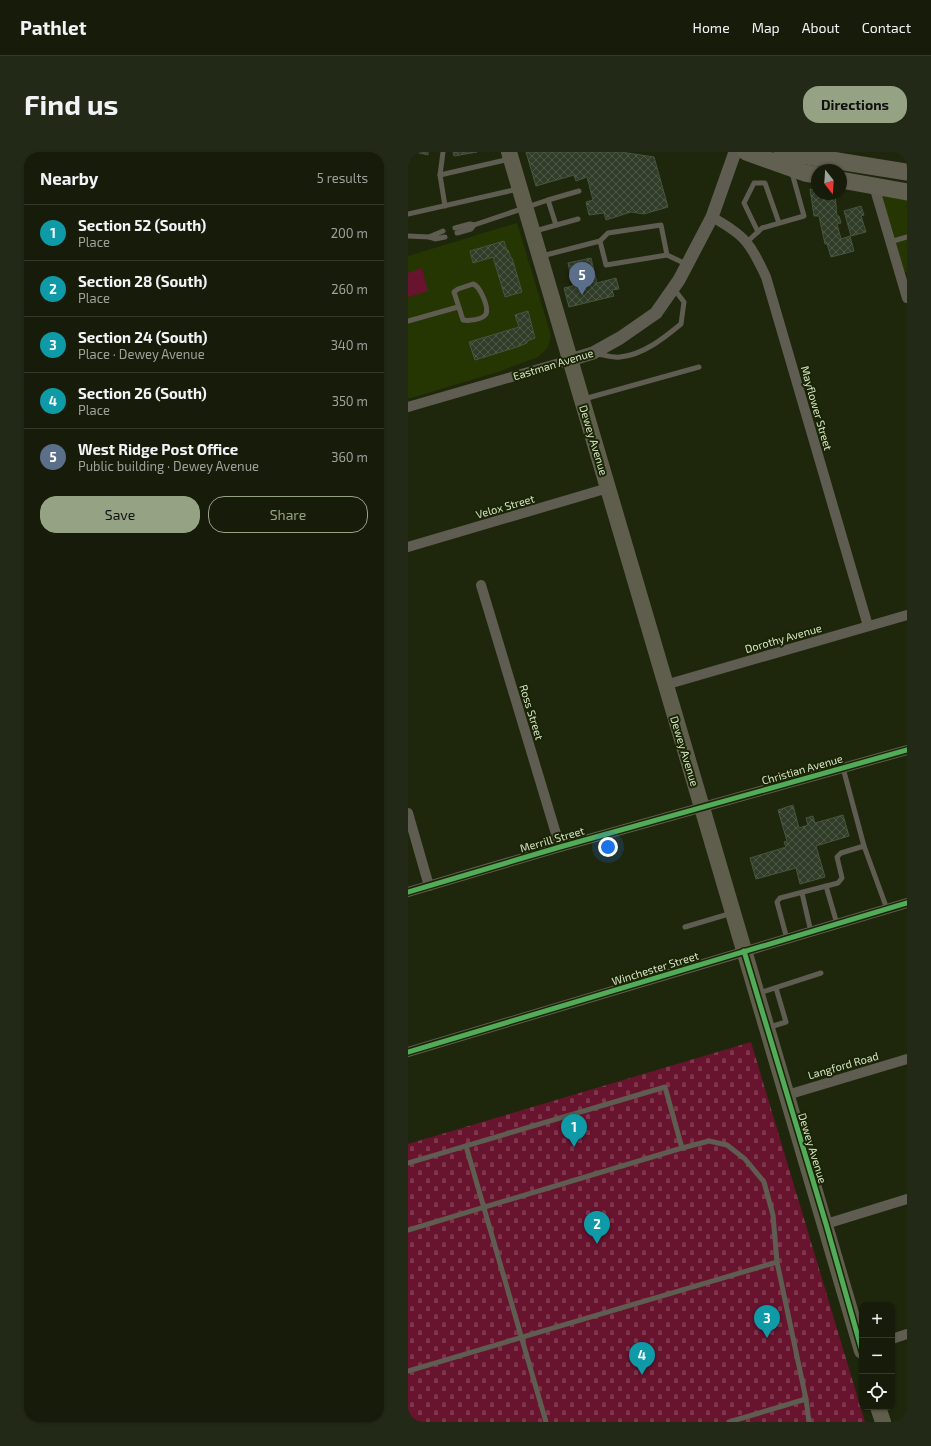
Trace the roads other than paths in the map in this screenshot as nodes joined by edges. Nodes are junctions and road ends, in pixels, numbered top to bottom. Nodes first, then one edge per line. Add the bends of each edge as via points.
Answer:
1 (443, 152) edge
2 (735, 152) edge
3 (746, 152) edge
4 (510, 155) edge
5 (789, 156) edge
6 (833, 156) edge
7 (811, 171) edge
8 (907, 172) edge
9 (440, 175) junction
10 (847, 181) edge
11 (874, 186) junction
12 (519, 188) junction
13 (579, 191) dead end
14 (907, 192) edge
15 (548, 200) junction
16 (445, 206) junction
17 (525, 208) junction
18 (408, 214) edge
19 (712, 217) junction
20 (578, 219) dead end
21 (779, 223) junction
22 (556, 225) junction
23 (456, 230) dead end
24 (532, 232) junction
25 (758, 232) junction
26 (444, 234) dead end
27 (408, 236) edge
28 (907, 237) edge
29 (600, 241) junction
30 (747, 242) junction
31 (890, 242) junction
32 (667, 255) junction
33 (539, 256) junction
34 (687, 264) junction
35 (673, 289) junction
36 (907, 298) edge
37 (458, 307) junction
38 (408, 321) edge
39 (593, 353) junction
40 (570, 360) junction
41 (699, 367) dead end
42 (582, 400) junction
43 (408, 407) edge
44 (608, 488) junction
45 (408, 547) edge
46 (481, 585) dead end
47 (907, 615) edge
48 (868, 626) junction
49 (665, 685) junction
50 (907, 750) edge
51 (843, 768) junction
52 (702, 807) junction
53 (408, 813) edge
54 (864, 846) junction
55 (560, 847) junction
56 (429, 886) junction
57 (826, 886) junction
58 (408, 892) edge
59 (802, 893) junction
60 (907, 903) edge
61 (887, 909) junction
62 (733, 912) junction
63 (837, 924) junction
64 (685, 927) dead end
65 (811, 932) junction
66 (787, 939) junction
67 (744, 951) junction
68 (821, 973) dead end
69 (776, 988) junction
70 (756, 994) junction
71 (766, 1028) junction
72 (408, 1052) edge
73 (907, 1059) edge
74 (787, 1095) junction
75 (466, 1146) junction
76 (682, 1148) junction
77 (408, 1163) edge
78 (907, 1199) edge
79 (483, 1208) junction
80 (826, 1224) junction
81 (408, 1230) edge
82 (777, 1262) junction
83 (907, 1334) edge
84 (521, 1337) junction
85 (895, 1338) edge
86 (859, 1339) edge
87 (408, 1371) edge
88 (806, 1399) junction
89 (879, 1410) edge
90 (546, 1422) edge
91 (729, 1422) edge
92 (809, 1422) edge
93 (883, 1422) edge

1 - 9 lane
2 - 19 street, Eastman Avenue
3 - 5 highway
4 - 9 lane
4 - 12 main road, Dewey Avenue
5 - 6 highway
5 - 7 highway
5 - 21 lane via 804,216
6 - 8 highway
9 - 16 lane
10 - 11 highway
11 - 14 highway
11 - 31 street
12 - 16 lane
12 - 17 main road, Dewey Avenue
13 - 15 lane
15 - 17 lane
15 - 22 lane
16 - 18 lane
17 - 23 lane via 471,229
17 - 24 main road, Dewey Avenue
19 - 30 street, Mayflower Street via 736,231
19 - 34 street, Eastman Avenue
20 - 22 lane
21 - 25 lane via 762,228
21 - 25 lane via 765,183 754,183 744,203
22 - 24 lane
24 - 33 main road, Dewey Avenue
25 - 30 lane
26 - 27 lane via 429,237
28 - 31 lane
29 - 32 lane via 606,265
29 - 32 lane via 608,233 661,225
29 - 33 lane
30 - 48 street, Mayflower Street via 766,277
31 - 36 street
32 - 34 lane
33 - 40 main road, Dewey Avenue
34 - 35 street, Eastman Avenue
35 - 39 street, Eastman Avenue via 656,313
35 - 39 lane via 684,302 681,324 660,341 619,358
37 - 37 lane via 463,320 472,320 486,314 478,285 473,284 454,292
37 - 38 lane
39 - 40 street, Eastman Avenue
40 - 42 main road, Dewey Avenue
40 - 43 street, Eastman Avenue
41 - 42 lane
42 - 44 main road, Dewey Avenue
44 - 45 street, Velox Street
44 - 49 main road, Dewey Avenue
46 - 55 street, Ross Street
47 - 48 street, Dorothy Avenue
48 - 49 street, Dorothy Avenue
49 - 52 main road, Dewey Avenue
50 - 51 street, Christian Avenue
51 - 52 street, Christian Avenue
51 - 54 lane
52 - 55 street, Merrill Street
52 - 62 main road, Dewey Avenue
53 - 56 street
54 - 57 lane via 840,853 837,857 842,878 838,883
54 - 61 lane
55 - 56 street, Merrill Street
56 - 58 street, Merrill Street
57 - 59 lane
57 - 63 lane
59 - 65 lane
59 - 66 lane via 780,898 778,902
60 - 61 street, Winchester Street
61 - 63 street, Winchester Street
62 - 64 lane
62 - 67 main road, Dewey Avenue
63 - 65 street, Winchester Street
65 - 66 street, Winchester Street
66 - 67 street, Winchester Street
67 - 70 main road, Dewey Avenue
67 - 72 street, Winchester Street
68 - 69 lane
69 - 70 lane
69 - 71 lane via 786,1022
70 - 71 main road, Dewey Avenue
71 - 74 main road, Dewey Avenue
73 - 74 street, Langford Road
74 - 80 main road, Dewey Avenue
75 - 76 lane via 665,1087
75 - 77 lane
75 - 79 lane
76 - 79 lane
76 - 82 lane via 709,1141 727,1146 746,1159 764,1182 773,1215
78 - 80 street
79 - 81 lane
79 - 84 lane
80 - 86 main road, Dewey Avenue
82 - 84 lane
82 - 88 lane
83 - 85 street
84 - 87 lane
84 - 90 lane
88 - 91 lane
88 - 92 lane
89 - 93 main road

